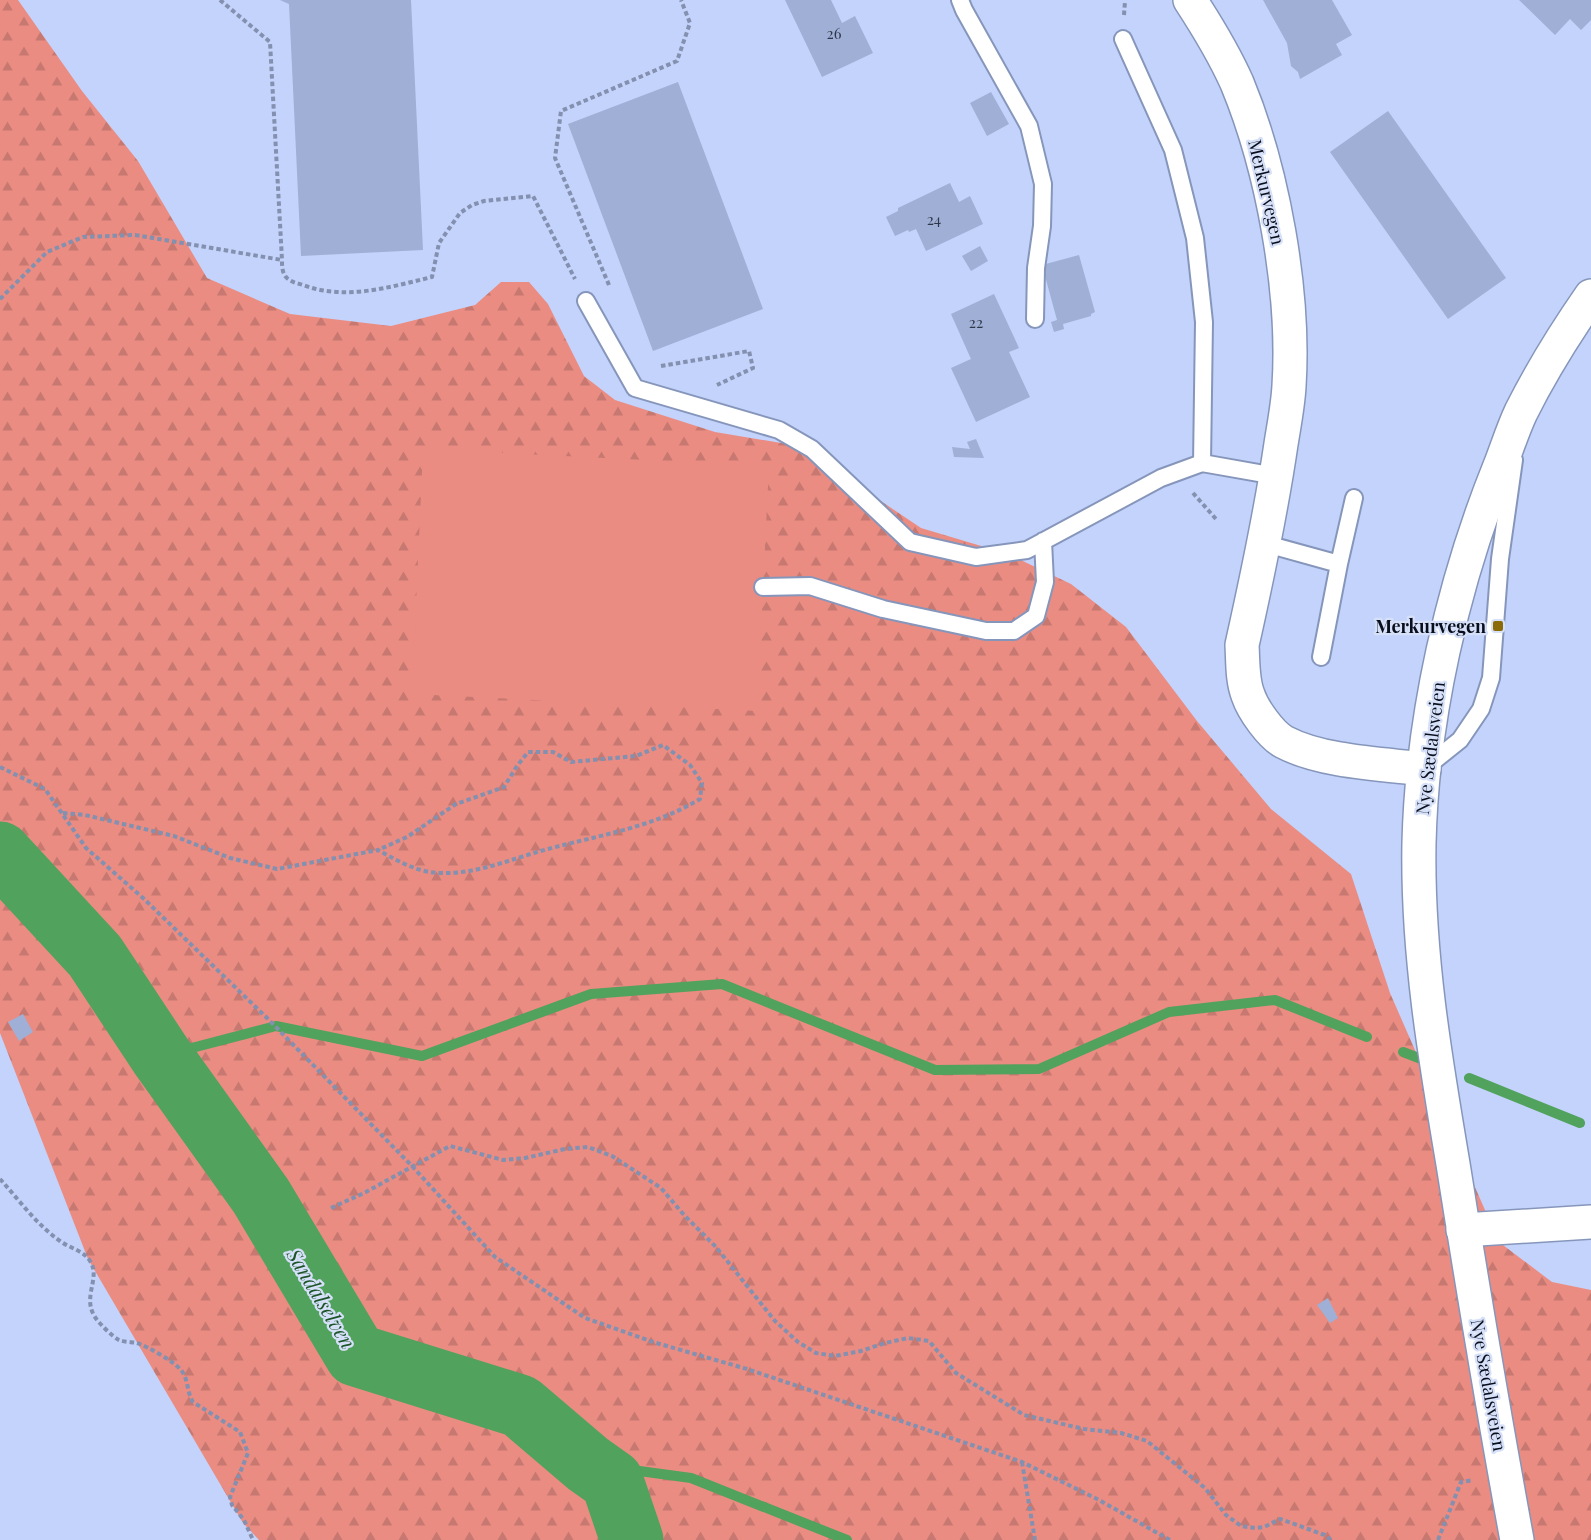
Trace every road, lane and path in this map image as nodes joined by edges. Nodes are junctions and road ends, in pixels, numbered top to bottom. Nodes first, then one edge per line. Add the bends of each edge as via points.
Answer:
1 (220, 0) edge
2 (681, 0) edge
3 (960, 0) edge
4 (1190, 0) edge
5 (1123, 39) dead end
6 (282, 260) junction
7 (613, 294) dead end
8 (1591, 296) edge
9 (0, 299) edge
10 (586, 301) joint
11 (1035, 319) dead end
12 (651, 368) dead end
13 (723, 394) dead end
14 (1521, 413) junction
15 (1202, 463) junction
16 (1276, 476) junction
17 (1354, 498) dead end
18 (1043, 541) junction
19 (1263, 543) junction
20 (1339, 564) junction
21 (763, 587) dead end
22 (1321, 657) dead end
23 (0, 767) edge
24 (1424, 769) junction
25 (63, 812) junction
26 (378, 850) junction
27 (412, 1166) junction
28 (0, 1179) edge
29 (331, 1208) dead end
30 (1591, 1222) edge
31 (1463, 1230) junction
32 (1022, 1461) junction
33 (1474, 1480) dead end
34 (253, 1540) edge
35 (1035, 1540) edge
36 (1170, 1540) edge
37 (1331, 1540) edge
38 (1438, 1540) edge
39 (1517, 1540) edge

1 - 6 path via 270,42
2 - 7 path via 690,23 677,61 561,111 555,158
3 - 11 lane via 1029,126 1043,184
4 - 16 main road, Merkurvegen via 1237,83 1264,163 1281,244 1288,307 1289,386
5 - 15 lane via 1173,150 1196,238 1203,322
6 - 9 path via 135,235 83,237 47,252
6 - 10 path via 288,280 329,291 380,290 432,277 439,243 460,213 484,201 533,196
8 - 14 main road, Nye Sædalsveien
10 - 18 lane via 635,388 779,430 812,449 910,542 976,557 1027,550
12 - 13 path via 749,351 753,368 717,385
14 - 24 main road, Nye Sædalsveien via 1480,515 1458,589 1438,675
14 - 24 lane via 1500,559 1491,678 1481,709 1460,740
15 - 16 lane
15 - 18 lane via 1161,478
16 - 19 main road, Merkurvegen
17 - 20 lane
18 - 21 lane via 1045,582 1036,616 1014,631 986,631 884,609 810,586
19 - 20 lane
19 - 24 main road, Merkurvegen via 1242,645 1247,695 1261,718 1282,741 1304,750 1345,760
20 - 22 lane
23 - 25 path via 45,789
24 - 31 main road, Nye Sædalsveien via 1419,842 1423,952 1428,1011
25 - 26 path via 174,836 230,858 277,869
25 - 27 path via 86,848 268,1019
26 - 26 path via 408,866 441,873 488,868 680,811 700,799 702,783 690,765 663,745 636,756 572,762 553,752 528,752 504,787 456,804 407,837
27 - 29 path
27 - 32 path via 495,1257 585,1318
27 - 37 path via 450,1146 503,1160 588,1147 612,1156 661,1188 717,1247 775,1321 816,1353 835,1356 908,1338 929,1341 956,1373 1024,1415 1147,1441 1205,1488 1226,1515 1241,1526 1264,1527 1280,1519
28 - 34 path via 44,1227 91,1262 96,1274 90,1301 97,1320 119,1340 139,1344 178,1366 193,1402 240,1432 248,1453 231,1497
30 - 31 main road
31 - 39 main road, Nye Sædalsveien
32 - 35 path
32 - 36 path
33 - 38 path via 1461,1482

